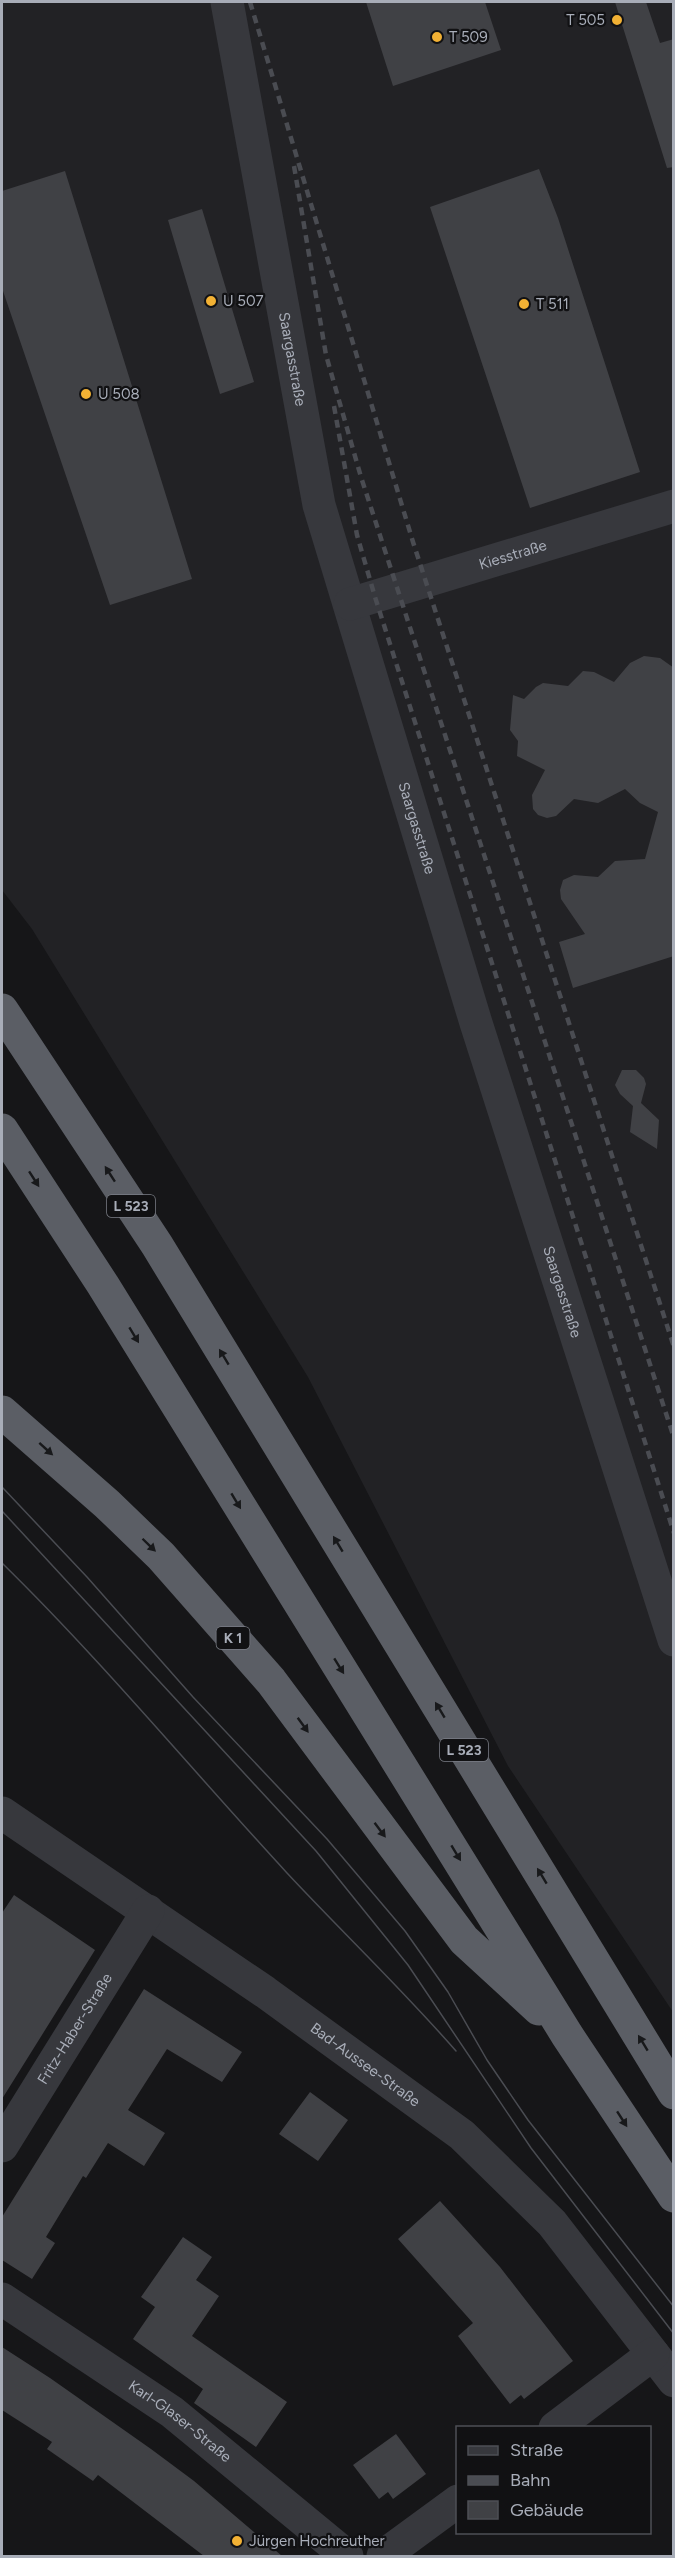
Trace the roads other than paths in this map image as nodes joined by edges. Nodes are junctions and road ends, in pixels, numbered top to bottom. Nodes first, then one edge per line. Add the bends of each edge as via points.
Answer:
1 (227, 2) edge
2 (674, 506) edge
3 (350, 604) junction
4 (2, 1010) edge
5 (2, 1130) edge
6 (2, 1412) edge
7 (674, 1640) edge
8 (2, 1813) edge
9 (148, 1911) junction
10 (567, 2035) junction
11 (674, 2093) edge
12 (2, 2146) edge
13 (674, 2196) edge
14 (2, 2299) edge
15 (653, 2354) junction
16 (674, 2381) edge
17 (556, 2426) edge
18 (456, 2502) edge
19 (347, 2556) edge
20 (383, 2556) edge

1 - 3 street, Saargasstraße via 319,505
2 - 3 street, Kiesstraße
3 - 7 street, Saargasstraße via 476,1023
11 -> 4 highway, L 523 via 157,1245
5 -> 10 highway via 103,1285
6 -> 10 highway, K 1 via 161,1556 271,1682 464,1940
8 - 9 street, Bad-Aussee-Straße
9 - 12 street, Fritz-Haber-Straße
9 - 15 street, Bad-Aussee-Straße via 462,2135 552,2223
10 -> 13 highway
14 - 19 street, Karl-Glaser-Straße via 172,2412
15 - 16 street, Bad-Aussee-Straße
15 - 17 street
18 - 20 street

